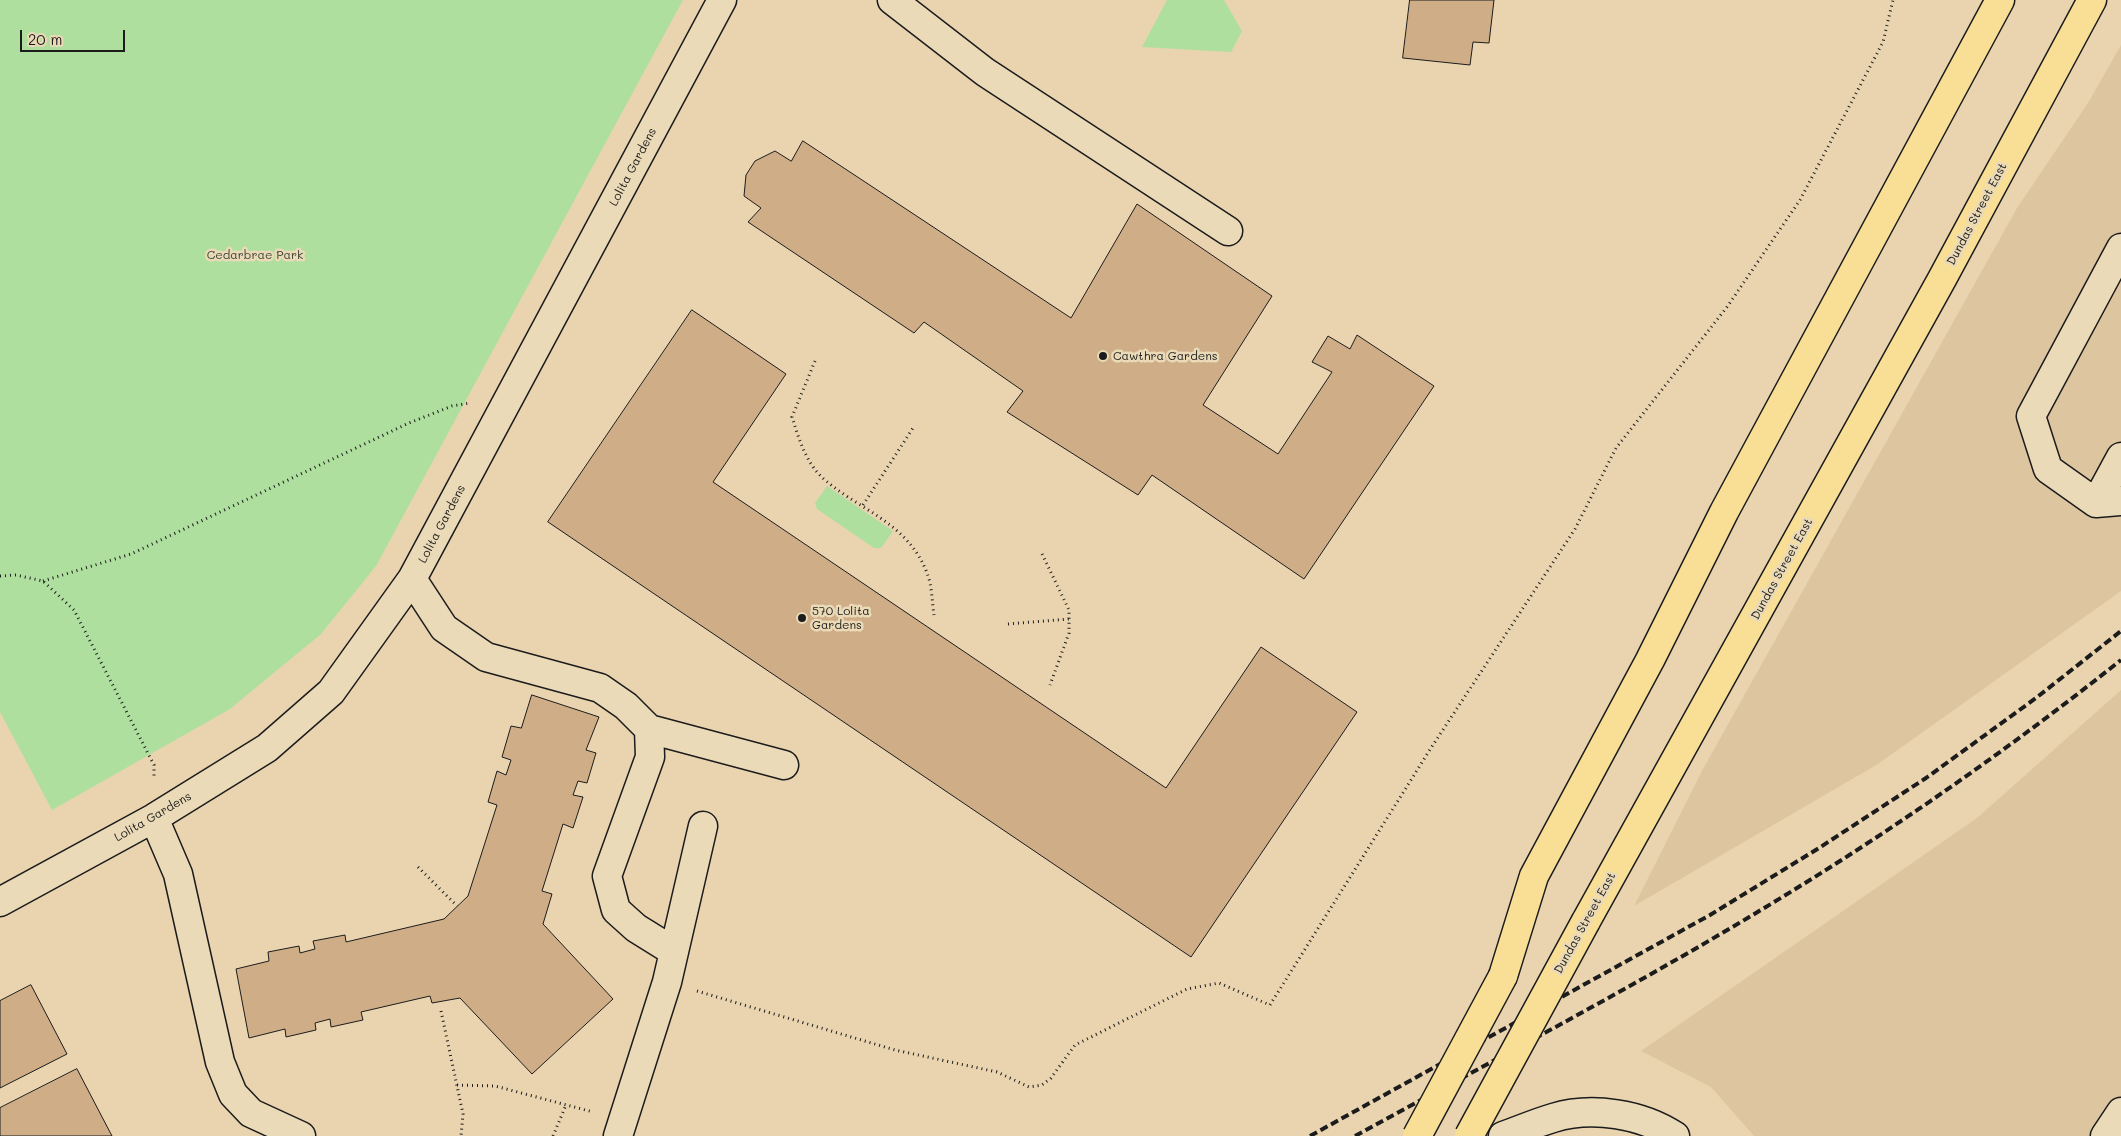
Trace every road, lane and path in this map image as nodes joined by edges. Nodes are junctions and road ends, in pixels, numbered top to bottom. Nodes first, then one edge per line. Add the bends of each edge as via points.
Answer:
1 (722, 0) edge
2 (892, 0) edge
3 (1893, 0) edge
4 (1987, 0) edge
5 (2000, 0) edge
6 (2092, 0) edge
7 (1962, 70) junction
8 (1228, 231) dead end
9 (2121, 248) edge
10 (815, 361) dead end
11 (510, 397) junction
12 (913, 428) dead end
13 (2121, 457) edge
14 (2108, 502) edge
15 (863, 505) junction
16 (1042, 554) dead end
17 (0, 576) edge
18 (412, 579) junction
19 (43, 581) junction
20 (934, 615) dead end
21 (1069, 619) junction
22 (1008, 624) dead end
23 (1050, 685) dead end
24 (649, 728) junction
25 (784, 765) dead end
26 (154, 818) junction
27 (703, 826) dead end
28 (418, 867) dead end
29 (0, 902) edge
30 (457, 906) dead end
31 (673, 952) junction
32 (668, 982) junction
33 (441, 1011) dead end
34 (457, 1085) junction
35 (566, 1105) junction
36 (2121, 1112) edge
37 (621, 1126) edge
38 (301, 1136) edge
39 (461, 1136) edge
40 (554, 1136) edge
41 (1417, 1136) edge
42 (1469, 1136) edge
43 (1503, 1136) edge
44 (1675, 1136) edge
45 (2105, 1136) edge

1 - 11 street, Lolita Gardens
2 - 8 street via 985,72
3 - 32 path via 1883,42 1800,200 1727,307 1616,448 1575,529 1431,748 1270,1005 1219,983 1187,989 1074,1045 1051,1078 1042,1085 1029,1087 997,1072 895,1050
4 - 7 main road via 1968,36
5 - 7 main road
6 - 42 main road, Dundas Street East, bridge via 1923,314
7 - 41 main road, bridge via 1724,512 1650,660 1534,876 1503,976
9 - 14 street via 2031,416 2048,469
10 - 15 path via 792,417 803,451 824,479
11 - 18 street, Lolita Gardens
11 - 19 path via 452,406 408,423 131,554
12 - 15 path
13 - 14 street
15 - 20 path via 908,540 928,574
16 - 21 path via 1069,610
17 - 19 path via 16,575
18 - 24 street via 444,628 486,656 600,688
18 - 26 street, Lolita Gardens via 331,692 267,748
19 - 26 path via 74,610 154,765
21 - 22 path
21 - 23 path via 1069,633
24 - 25 street
24 - 31 street via 650,757 607,876 616,910 636,928
26 - 29 street, Lolita Gardens
26 - 38 street via 178,874 220,1062 233,1094 251,1113
27 - 31 street
28 - 30 path
31 - 32 street
32 - 37 street
33 - 34 path
34 - 35 path via 495,1086
34 - 39 path via 463,1114
35 - 37 path
35 - 40 path
36 - 45 street
43 - 44 street via 1555,1117 1583,1112 1628,1117 1662,1127

